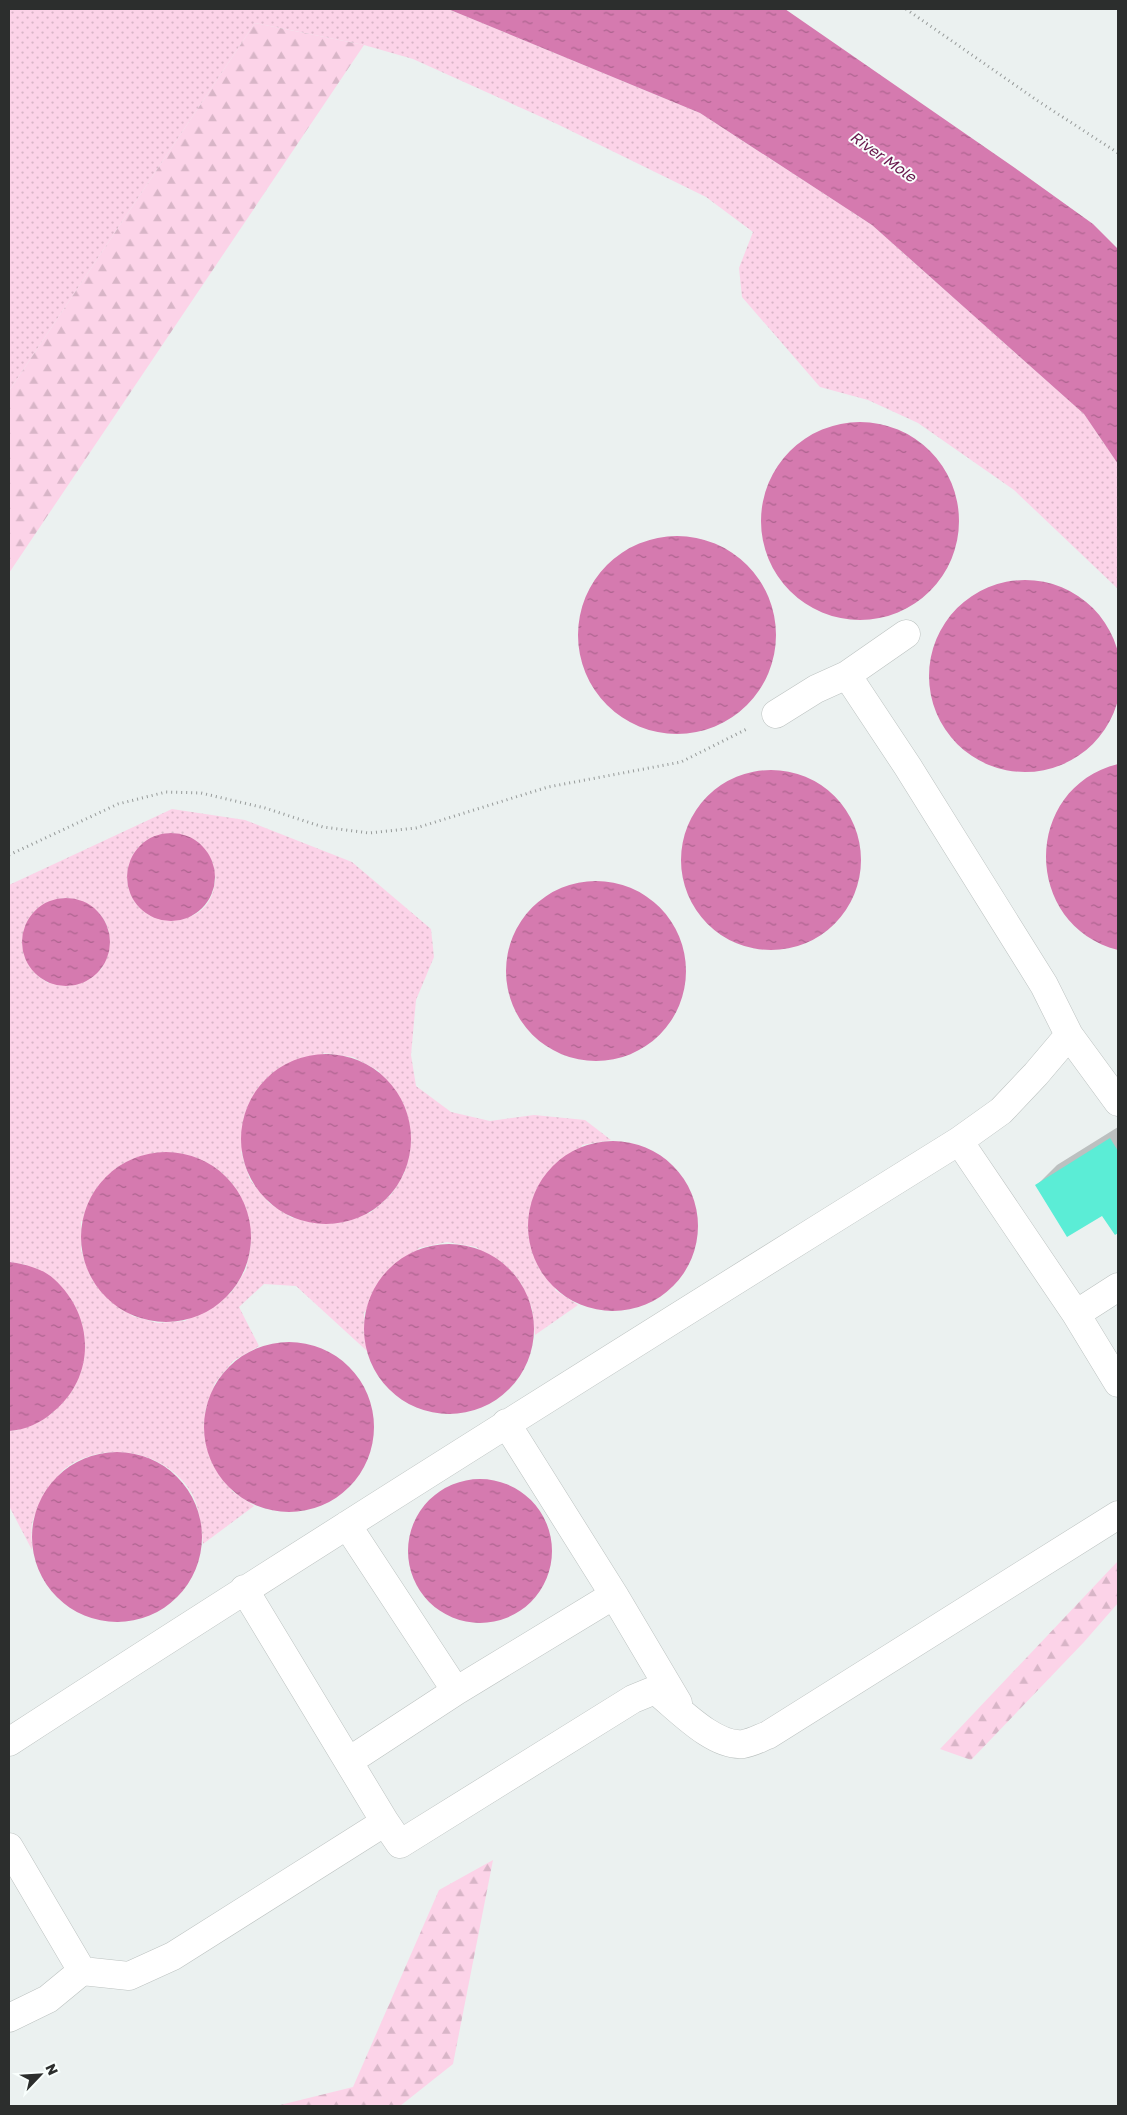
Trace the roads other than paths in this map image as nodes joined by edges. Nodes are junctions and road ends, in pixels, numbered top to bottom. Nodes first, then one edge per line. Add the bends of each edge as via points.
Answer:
1 (906, 634) dead end
2 (847, 674) junction
3 (776, 714) road end
4 (1069, 1035) junction
5 (1118, 1102) edge
6 (959, 1141) junction
7 (1118, 1287) edge
8 (1076, 1314) junction
9 (1118, 1383) edge
10 (506, 1423) junction
11 (1118, 1515) edge
12 (348, 1525) junction
13 (244, 1589) junction
14 (614, 1595) junction
15 (456, 1691) junction
16 (683, 1713) junction
17 (9, 1742) edge
18 (349, 1761) junction
19 (385, 1822) junction
20 (9, 1847) edge
21 (82, 1971) junction
22 (9, 2018) edge

1 - 2 lane
2 - 3 lane
2 - 4 lane via 1044,985
4 - 5 lane
4 - 6 lane via 1000,1111
6 - 8 lane
6 - 10 lane
7 - 8 lane
8 - 9 lane
10 - 12 lane
10 - 14 lane
11 - 16 lane via 768,1735 742,1744 718,1740
12 - 13 lane
12 - 15 lane
13 - 17 lane
13 - 18 lane
14 - 15 lane
14 - 16 lane
15 - 18 lane
16 - 19 lane via 655,1690 633,1699 400,1844
18 - 19 lane
19 - 21 lane via 173,1956 129,1976
20 - 21 lane
21 - 22 lane via 48,1999

